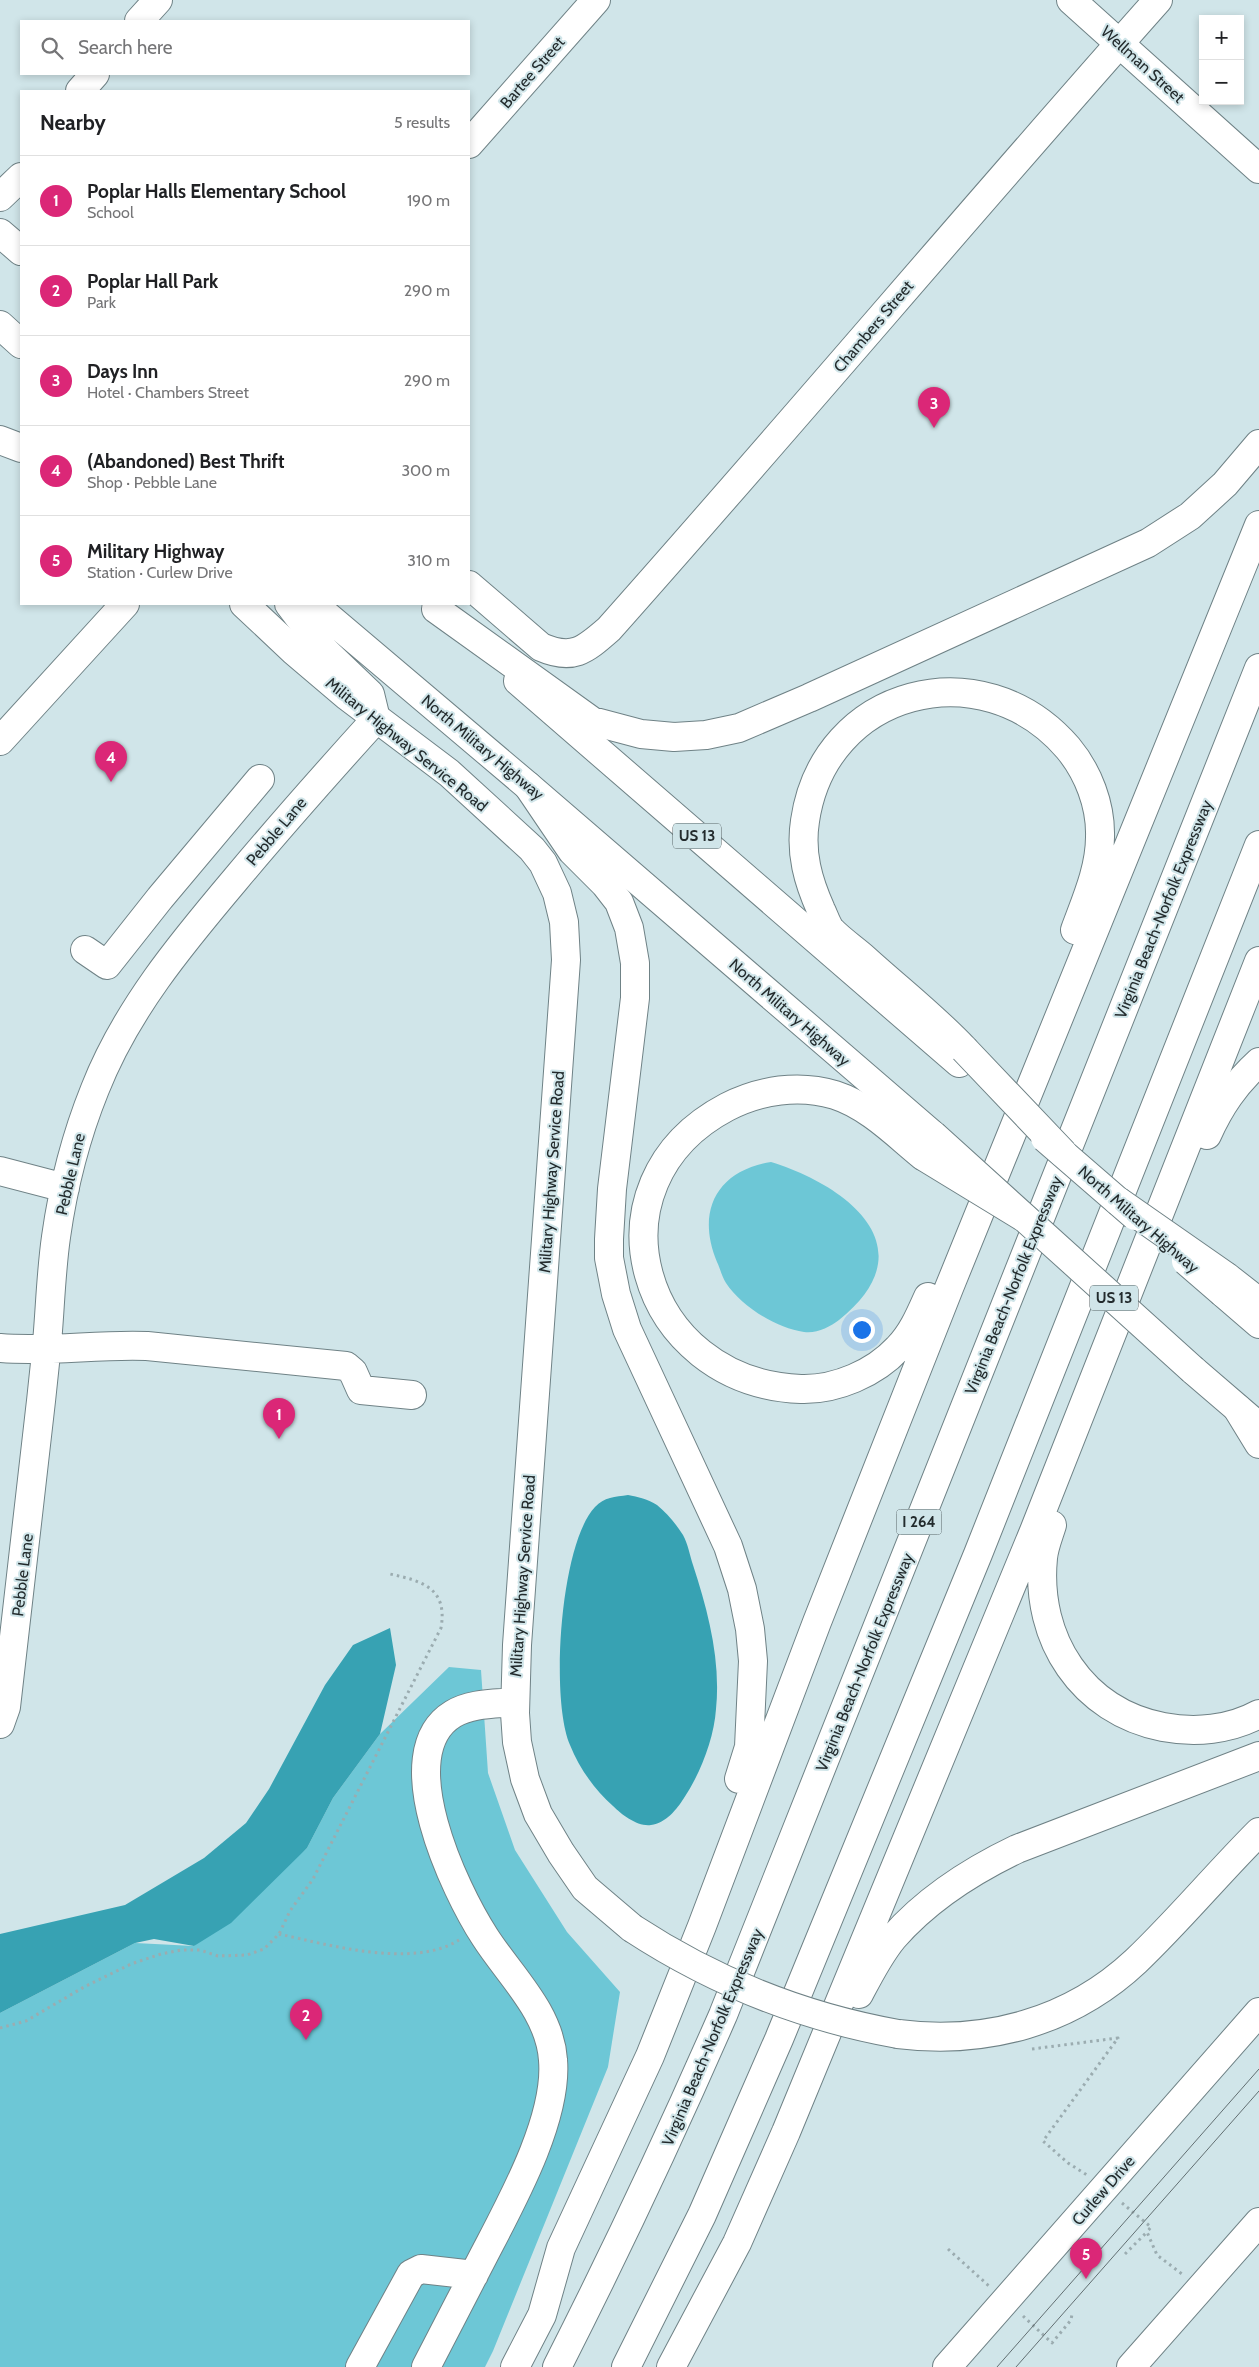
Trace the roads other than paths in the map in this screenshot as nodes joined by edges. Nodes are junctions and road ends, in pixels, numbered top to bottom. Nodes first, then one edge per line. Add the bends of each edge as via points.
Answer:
1 (158, 0) edge
2 (596, 0) edge
3 (1071, 0) edge
4 (1158, 0) edge
5 (140, 20) edge
6 (1120, 43) junction
7 (94, 75) edge
8 (81, 90) edge
9 (470, 143) edge
10 (1259, 169) edge
11 (20, 178) edge
12 (0, 197) edge
13 (0, 233) edge
14 (20, 250) edge
15 (0, 325) edge
16 (20, 343) edge
17 (0, 440) edge
18 (1259, 444) edge
19 (20, 448) edge
20 (1259, 525) edge
21 (470, 586) edge
22 (124, 605) edge
23 (245, 605) edge
24 (290, 605) edge
25 (315, 605) edge
26 (433, 606) edge
27 (1259, 668) edge
28 (376, 719) junction
29 (0, 741) edge
30 (260, 779) dead end
31 (528, 786) junction
32 (1259, 845) edge
33 (85, 950) dead end
34 (1259, 961) edge
35 (962, 1056) junction
36 (1042, 1059) junction
37 (1259, 1062) edge
38 (928, 1145) junction
39 (1004, 1154) junction
40 (0, 1171) edge
41 (65, 1188) junction
42 (1133, 1278) junction
43 (1225, 1285) junction
44 (1259, 1302) edge
45 (1259, 1324) edge
46 (0, 1348) edge
47 (46, 1350) junction
48 (412, 1395) dead end
49 (1086, 1400) junction
50 (1238, 1408) junction
51 (1259, 1427) edge
52 (1259, 1444) edge
53 (515, 1702) junction
54 (1259, 1714) edge
55 (0, 1724) edge
56 (1259, 1756) edge
57 (1259, 1832) edge
58 (702, 1926) junction
59 (1259, 2012) edge
60 (786, 2132) junction
61 (1259, 2222) edge
62 (474, 2275) junction
63 (360, 2367) edge
64 (426, 2367) edge
65 (515, 2367) edge
66 (557, 2367) edge
67 (626, 2367) edge
68 (672, 2367) edge
69 (947, 2367) edge
70 (1131, 2367) edge

1 - 5 main road
2 - 9 main road, Bartee Street
3 - 6 main road, Wellman Street
4 - 6 main road, Chambers Street
6 - 10 main road, Wellman Street
6 - 21 main road, Chambers Street via 614,624 586,649 572,654 554,653 541,647
7 - 8 main road
11 - 12 main road
13 - 14 main road
15 - 16 main road
17 - 19 main road
18 - 26 main road via 1225,484 1190,516 1148,543 809,698 738,728 706,735 641,734 592,721
20 - 36 main road
22 - 29 main road
23 - 28 main road, Military Highway Service Road via 294,651
24 - 28 main road via 323,649 370,694
25 - 31 main road, North Military Highway
26 - 35 main road, US 13
27 - 66 main road, Virginia Beach-Norfolk Expressway / I 264 via 723,2015 667,2143
28 - 41 main road, Pebble Lane via 301,801 181,944 153,983 116,1044 95,1088
28 - 53 main road, Military Highway Service Road via 449,773 532,849 543,863 557,893 564,922 566,960 517,1635
30 - 33 main road via 107,965
31 - 38 main road, North Military Highway
31 - 58 main road via 572,850 619,902 628,928 635,998 612,1189 609,1258 627,1329 728,1546 750,1629 753,1661 749,1747 733,1797
32 - 67 main road via 941,1646 779,2039 702,2215
34 - 42 main road
35 - 36 main road via 830,928 810,888 803,832 814,782 827,759 862,721 904,700 956,692 1002,700 1030,714 1055,734 1076,758 1097,806 1100,837 1094,874 1075,930
35 - 43 main road, North Military Highway, bridge via 1118,1201
36 - 39 main road
37 - 42 main road via 1232,1089 1219,1110
38 - 39 main road via 865,1108 836,1095 815,1091 766,1092 740,1100 707,1118 670,1154 648,1202 645,1222 648,1270 668,1319 700,1354 752,1382 806,1389 833,1385 859,1376 898,1348 915,1325 933,1285
38 - 50 main road, US 13, bridge via 1023,1217
39 - 58 main road via 817,1622
40 - 41 main road
41 - 47 main road, Pebble Lane via 56,1238
42 - 49 main road
43 - 44 main road
43 - 45 main road
46 - 47 main road
47 - 48 main road via 147,1346 346,1366 353,1372 361,1390
47 - 55 main road, Pebble Lane via 6,1707
49 - 54 main road via 1043,1556 1048,1616 1064,1660 1098,1699 1145,1723 1176,1730 1204,1730 1231,1726
49 - 60 main road
50 - 51 main road, US 13
50 - 52 main road
53 - 57 main road, Military Highway Service Road, bridge via 517,1742 525,1779 538,1814 584,1888 632,1928 673,1955 721,1979 761,1996 861,2027 898,2034 948,2038 992,2034 1027,2026 1086,1999 1136,1961
53 - 62 main road via 468,1707 452,1714 432,1737 427,1753 426,1779 445,1857 479,1927 539,2014 550,2038 554,2060 548,2110 527,2167
56 - 60 main road via 1017,1850 952,1885 893,1939 874,1966
58 - 65 main road via 650,2056 561,2248 542,2314
59 - 69 main road, Curlew Drive
60 - 68 main road via 737,2243
61 - 70 main road
62 - 63 main road via 421,2269 411,2274
62 - 64 main road

